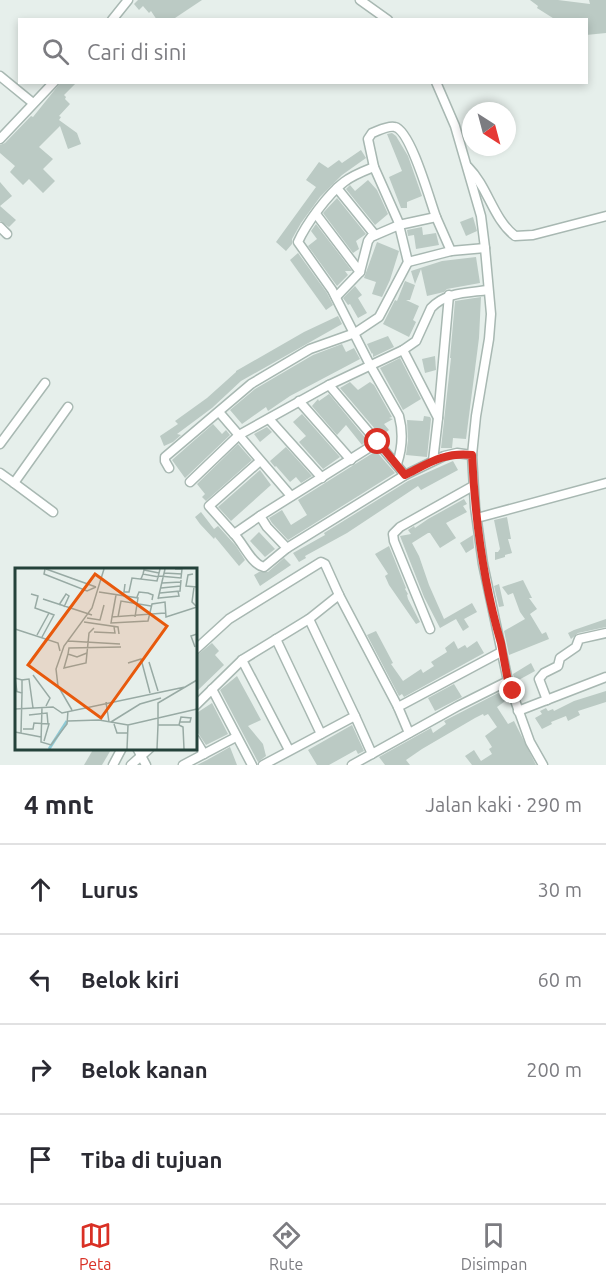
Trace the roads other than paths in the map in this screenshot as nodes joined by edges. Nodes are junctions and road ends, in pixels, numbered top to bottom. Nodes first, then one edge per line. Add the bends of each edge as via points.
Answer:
1 (128, 0) edge
2 (360, 0) edge
3 (114, 18) edge
4 (385, 18) edge
5 (0, 76) edge
6 (52, 84) edge
7 (437, 84) edge
8 (33, 103) junction
9 (0, 139) edge
10 (466, 165) junction
11 (374, 166) junction
12 (337, 188) junction
13 (316, 214) junction
14 (606, 216) edge
15 (436, 217) junction
16 (399, 225) junction
17 (375, 234) junction
18 (485, 248) junction
19 (451, 251) junction
20 (408, 262) junction
21 (360, 272) junction
22 (488, 290) junction
23 (449, 295) junction
24 (336, 297) junction
25 (355, 333) junction
26 (403, 350) junction
27 (370, 365) junction
28 (45, 383) dead end
29 (329, 385) junction
30 (299, 401) junction
31 (68, 407) dead end
32 (219, 412) junction
33 (438, 418) junction
34 (268, 419) junction
35 (239, 435) junction
36 (378, 442) junction
37 (0, 444) edge
38 (472, 455) junction
39 (351, 460) junction
40 (260, 461) junction
41 (433, 461) junction
42 (397, 464) junction
43 (169, 468) dead end
44 (0, 473) edge
45 (405, 475) junction
46 (322, 478) junction
47 (190, 482) dead end
48 (14, 483) junction
49 (606, 483) edge
50 (473, 486) junction
51 (291, 496) junction
52 (53, 512) dead end
53 (260, 516) junction
54 (477, 518) junction
55 (234, 534) junction
56 (287, 548) junction
57 (339, 595) junction
58 (309, 619) junction
59 (430, 628) dead end
60 (606, 633) edge
61 (276, 639) junction
62 (196, 649) edge
63 (501, 652) junction
64 (242, 660) junction
65 (606, 677) edge
66 (508, 681) junction
67 (212, 690) junction
68 (547, 700) junction
69 (196, 705) edge
70 (398, 707) junction
71 (518, 711) junction
72 (355, 716) junction
73 (410, 733) junction
74 (321, 735) junction
75 (236, 737) junction
76 (196, 741) edge
77 (121, 750) edge
78 (289, 750) junction
79 (139, 752) edge
80 (204, 754) junction
81 (372, 754) junction
82 (113, 765) edge
83 (131, 765) edge
84 (146, 765) edge
85 (183, 765) edge
86 (252, 765) edge
87 (263, 765) edge
88 (351, 765) edge
89 (543, 765) edge

1 - 3 street
2 - 4 street
5 - 8 street
6 - 8 street
7 - 10 street
8 - 9 street
10 - 14 street via 477,176 505,228 515,236
10 - 18 street via 481,216
11 - 12 street
11 - 15 street via 369,136 397,127 414,152
11 - 16 street
12 - 13 street
12 - 17 street
13 - 21 street
13 - 24 street via 298,242
15 - 16 street
15 - 19 street
16 - 17 street
16 - 20 street
17 - 21 street via 368,242
18 - 19 street
18 - 22 street
19 - 20 street
20 - 25 street via 383,314
21 - 24 street
22 - 23 street
22 - 38 street via 489,339
23 - 26 street via 431,308 418,338
23 - 33 street
24 - 25 street
25 - 27 street
25 - 32 street via 310,349 251,384
26 - 27 street
26 - 33 street
27 - 29 street
27 - 42 street via 399,416
28 - 37 street
29 - 30 street
29 - 36 street
30 - 34 street
30 - 39 street
31 - 48 street
32 - 35 street
32 - 43 street via 165,457
33 - 41 street
34 - 35 street
34 - 46 street
35 - 40 street
35 - 47 street
36 - 39 street
36 - 42 street
38 - 41 street via 457,453
38 - 50 street
39 - 46 street
40 - 51 street
40 - 55 street via 209,506
41 - 45 street
42 - 45 street
44 - 48 street
45 - 56 street
46 - 51 street
48 - 52 street
49 - 54 street
50 - 54 street
50 - 59 street via 393,534
51 - 53 street
53 - 55 street
53 - 56 street
54 - 63 street
55 - 56 street via 261,567
57 - 58 street
57 - 62 street via 321,562 229,619
57 - 70 street
58 - 61 street
58 - 72 street
60 - 68 street via 579,639 576,647 560,658 558,666 544,673 539,679
61 - 64 street
61 - 74 street
63 - 66 street
63 - 70 street
64 - 67 street
64 - 78 street
65 - 68 street
66 - 71 street
66 - 73 street
67 - 69 street
67 - 75 street
68 - 71 street
70 - 73 street
71 - 89 street
72 - 74 street
72 - 81 street
73 - 81 street
74 - 78 street
75 - 80 street
75 - 86 street
76 - 80 street
77 - 82 street
78 - 87 street
79 - 83 street
79 - 84 street
80 - 85 street
81 - 88 street

